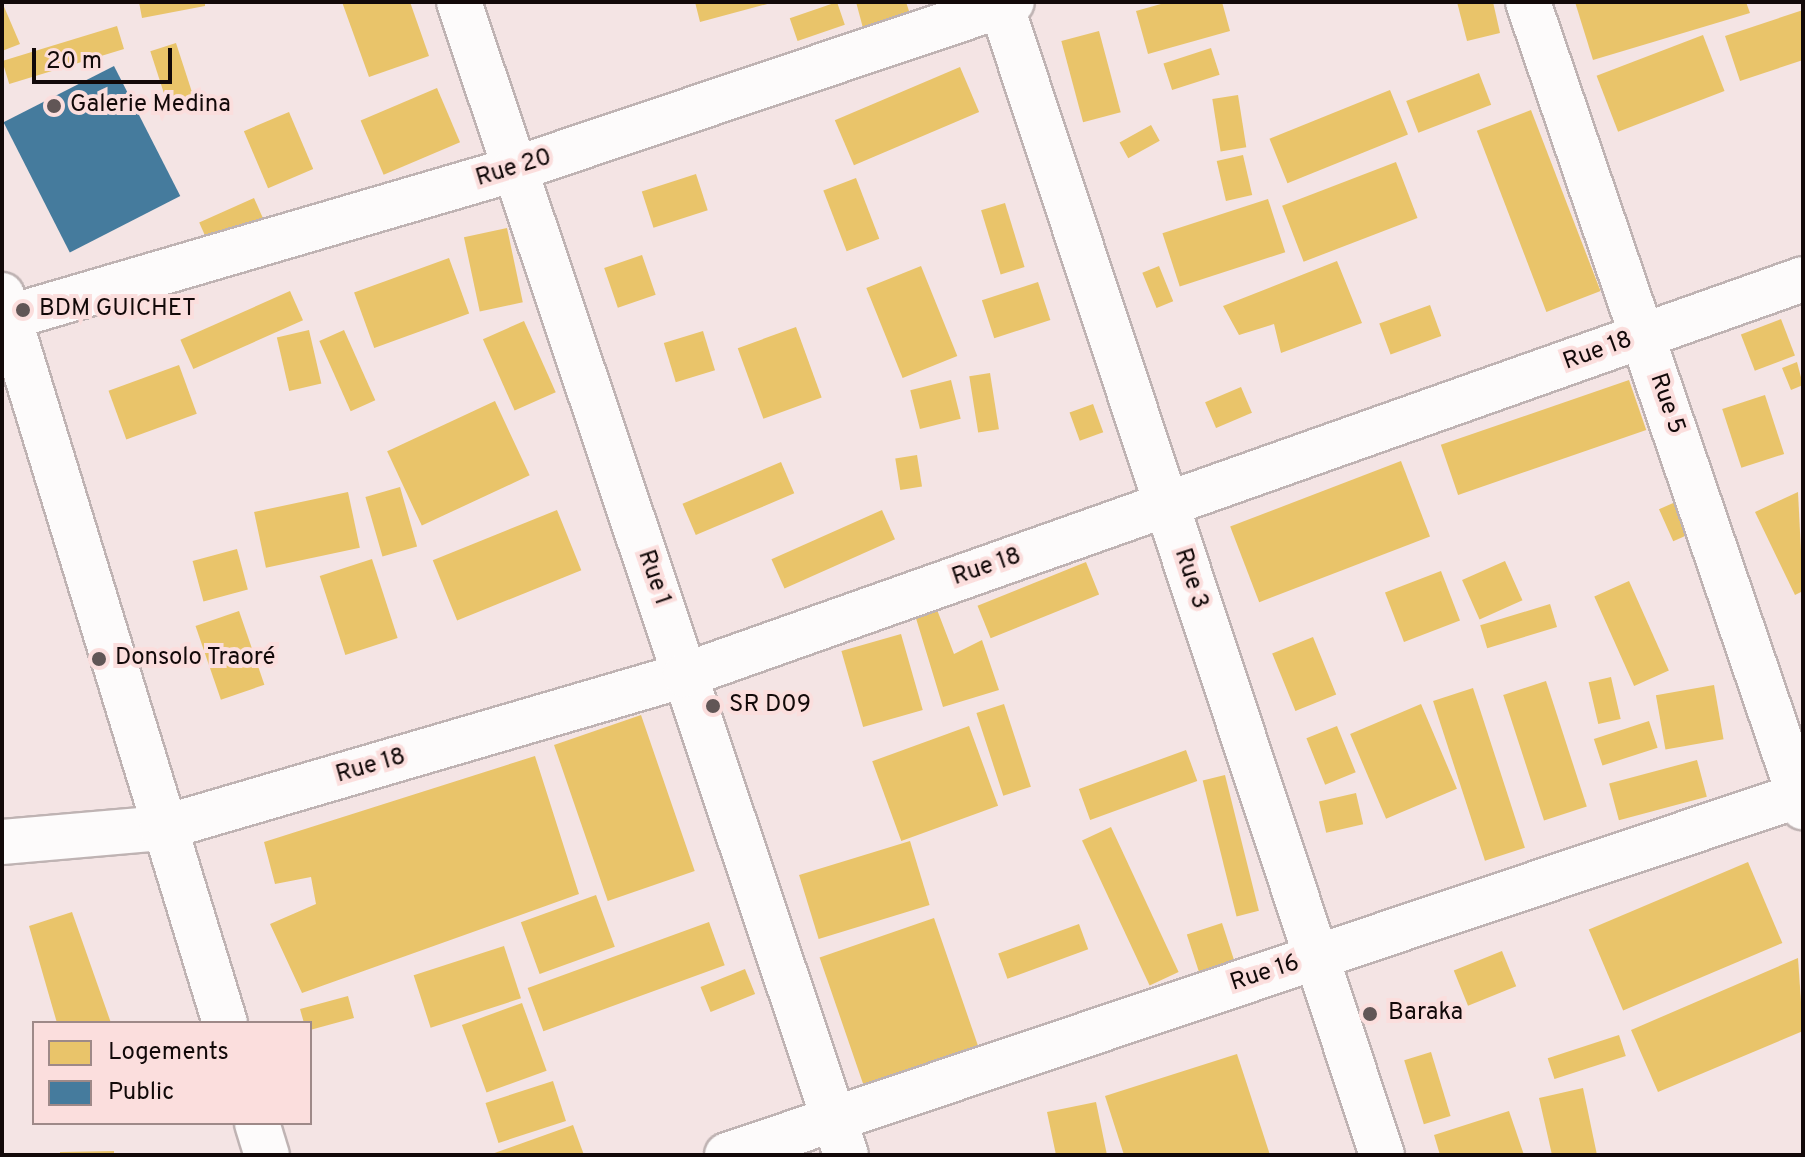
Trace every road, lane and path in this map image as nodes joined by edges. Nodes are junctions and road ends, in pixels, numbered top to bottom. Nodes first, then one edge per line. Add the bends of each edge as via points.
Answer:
1 (459, 2) edge
2 (1528, 2) edge
3 (1004, 3) edge
4 (515, 169) junction
5 (1803, 279) edge
6 (6, 306) edge
7 (1642, 336) junction
8 (1166, 505) junction
9 (685, 675) junction
10 (1802, 799) edge
11 (162, 828) junction
12 (2, 842) edge
13 (1316, 957) junction
14 (224, 1021) edge
15 (258, 1125) edge
16 (840, 1136) edge
17 (267, 1155) edge
18 (727, 1155) edge
19 (1382, 1155) edge

1 - 4 street, Rue 1
2 - 7 street, Rue 5
3 - 4 street, Rue 20
3 - 8 street, Rue 3
4 - 6 street, Rue 20
4 - 9 street, Rue 1
5 - 7 street, Rue 18
6 - 11 street
7 - 8 street, Rue 18
7 - 10 street, Rue 5
8 - 9 street, Rue 18
8 - 13 street, Rue 3
9 - 11 street, Rue 18
9 - 16 street, Rue 1
10 - 13 street, Rue 16
11 - 12 street, Rue 18
11 - 14 street
13 - 16 street, Rue 16
13 - 19 street, Rue 3
15 - 17 street
16 - 18 street, Rue 16

